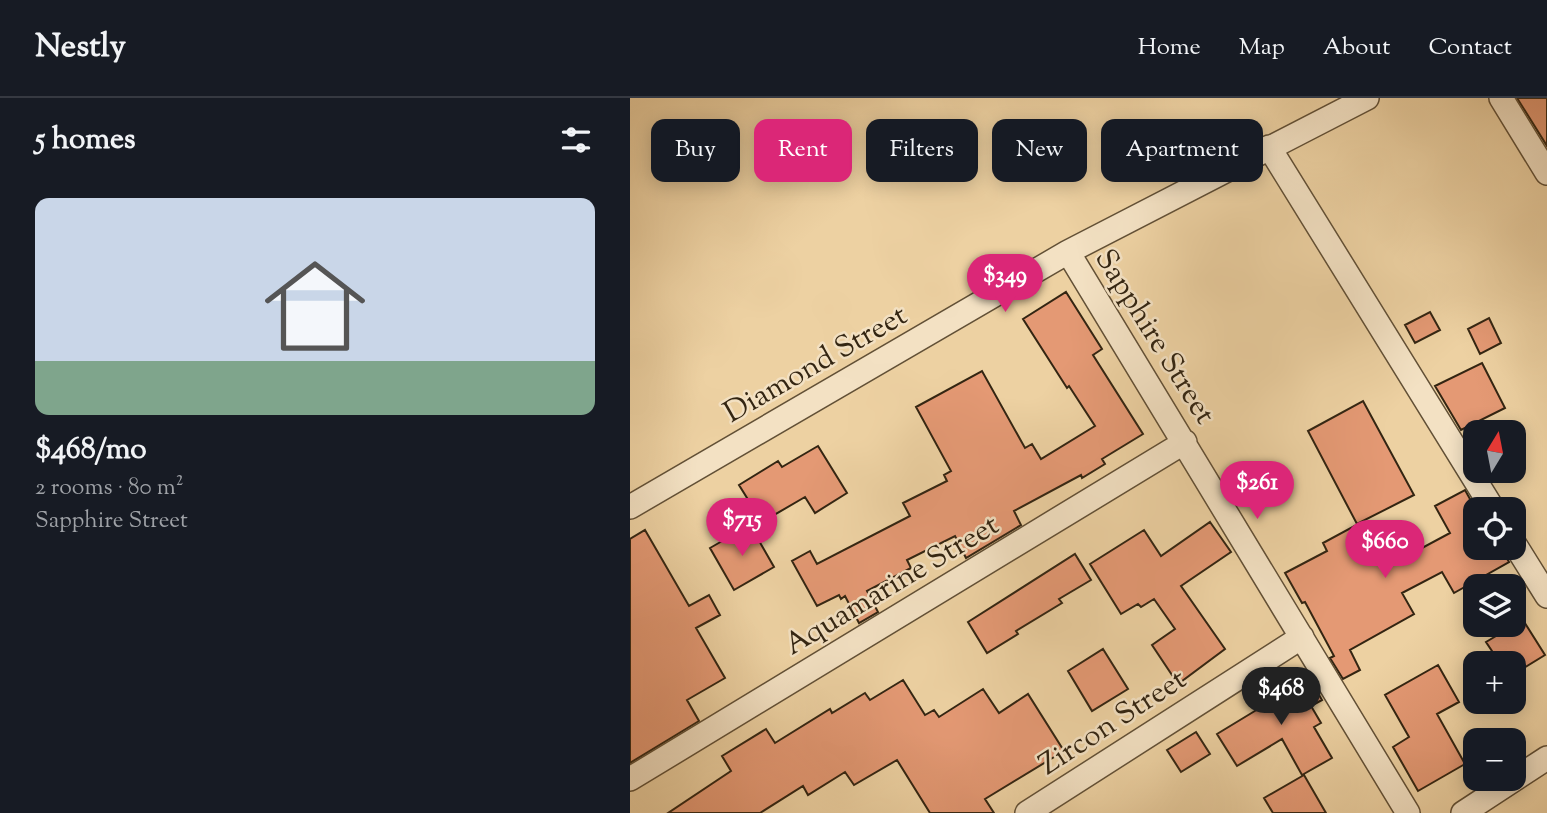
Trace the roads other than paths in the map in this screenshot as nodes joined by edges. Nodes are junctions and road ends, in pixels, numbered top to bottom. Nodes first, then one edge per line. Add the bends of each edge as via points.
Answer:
1 (1367, 98) edge
2 (1501, 98) edge
3 (1269, 147) junction
4 (1547, 173) edge
5 (1068, 252) junction
6 (1185, 442) junction
7 (1486, 497) edge
8 (630, 508) edge
9 (1525, 560) edge
10 (1547, 596) edge
11 (1302, 638) junction
12 (1547, 758) edge
13 (630, 779) edge
14 (1027, 813) edge
15 (1408, 813) edge
16 (1463, 813) edge

1 - 3 street, Diamond Street
2 - 4 street
3 - 5 street, Diamond Street
3 - 7 street
5 - 6 street, Sapphire Street
5 - 8 street, Diamond Street
6 - 11 street, Sapphire Street
6 - 13 street, Aquamarine Street
9 - 10 street
11 - 14 street, Zircon Street
11 - 15 street, Sapphire Street
12 - 16 street

